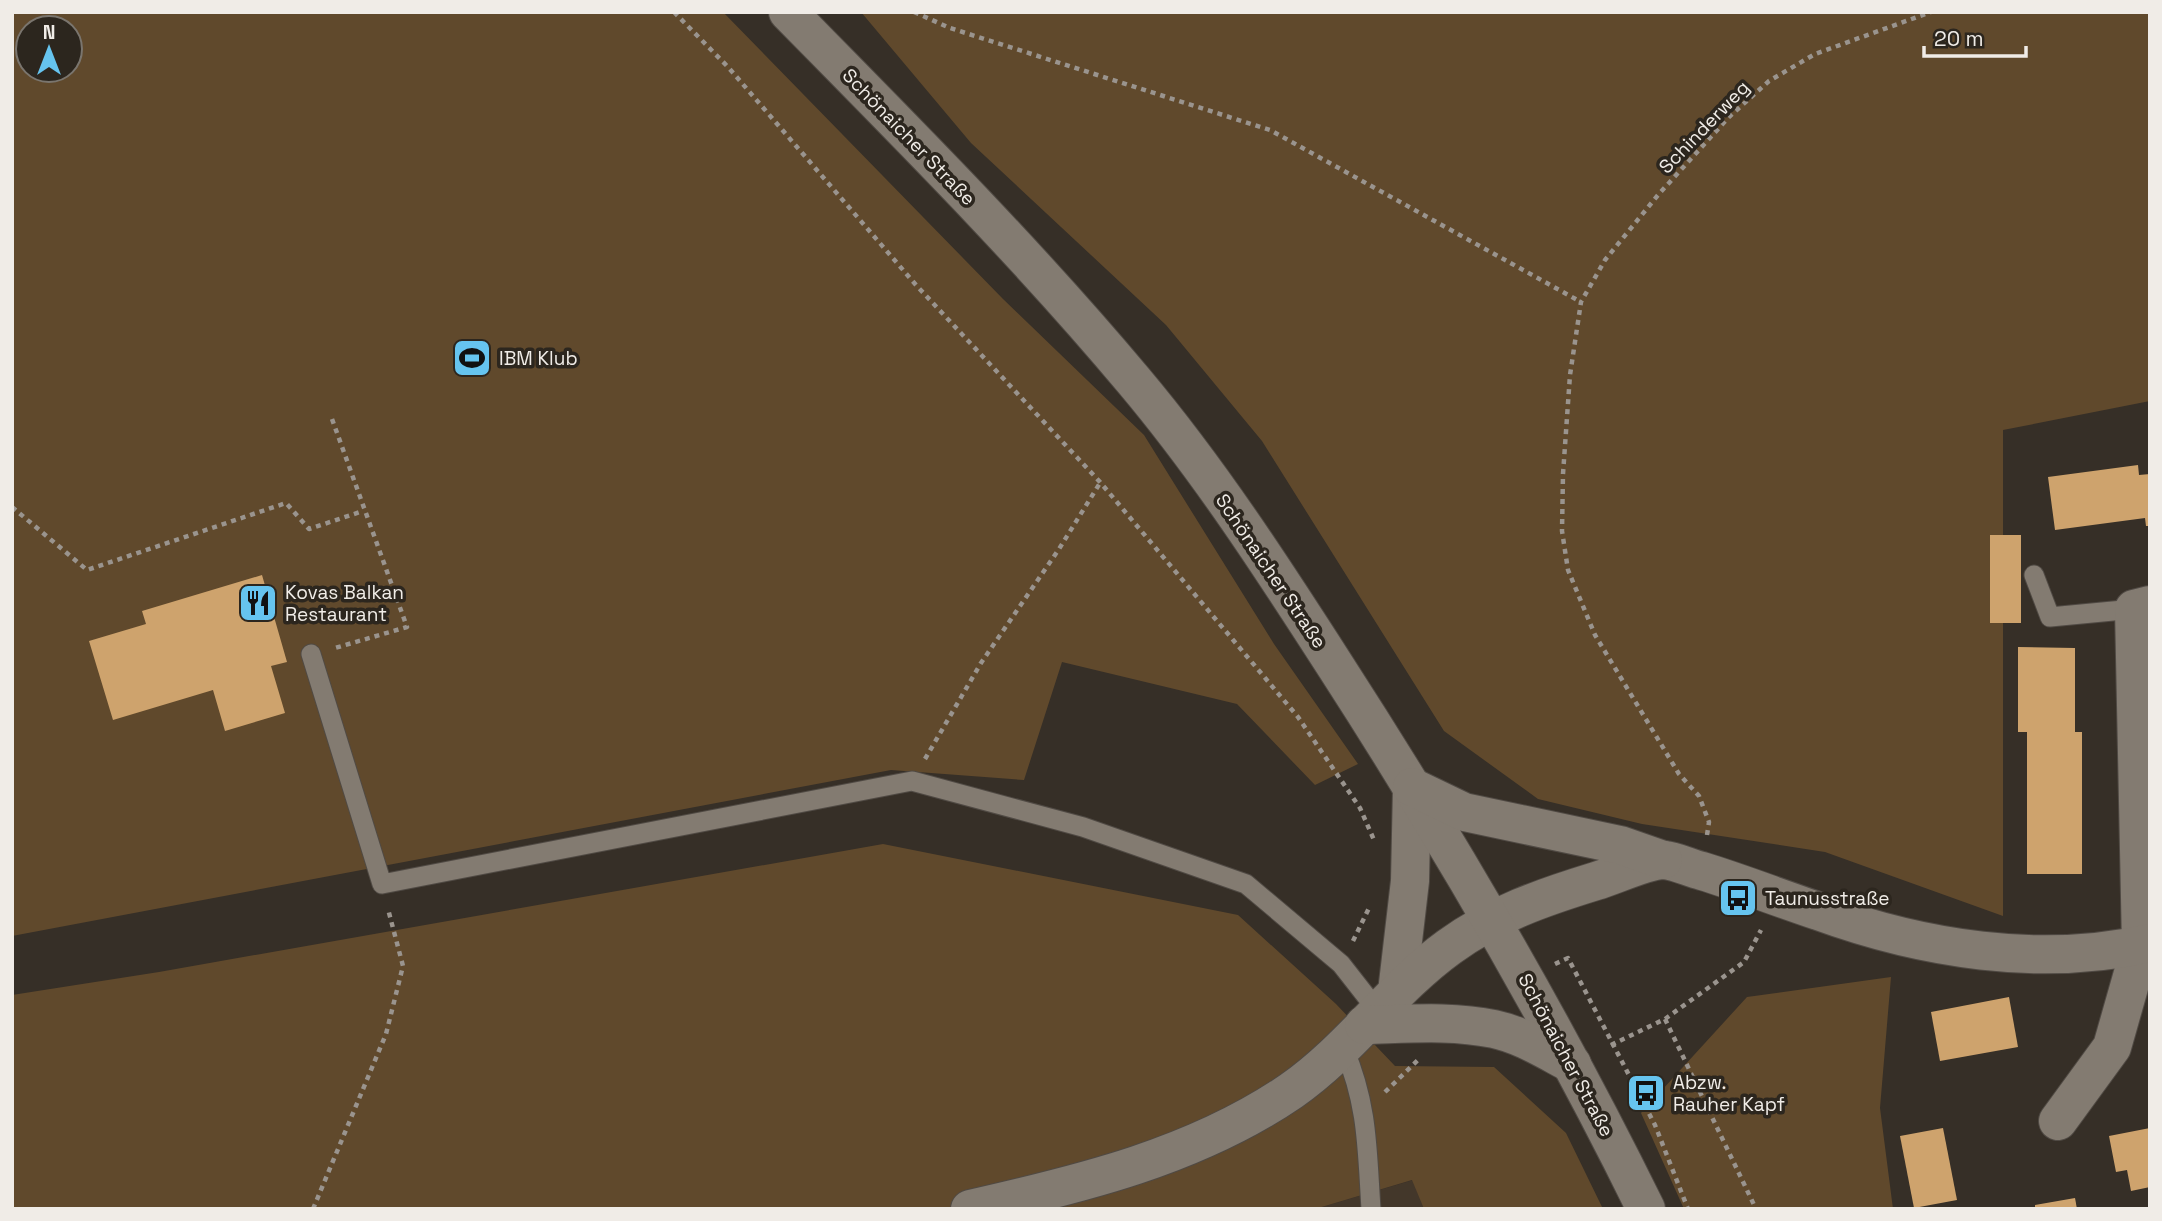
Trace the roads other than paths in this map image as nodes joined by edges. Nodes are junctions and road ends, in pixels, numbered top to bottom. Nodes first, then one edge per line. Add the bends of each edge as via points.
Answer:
1 (788, 12) edge
2 (2034, 575) dead end
3 (2142, 607) edge
4 (311, 654) road end
5 (1412, 787) junction
6 (1663, 860) junction
7 (1492, 919) junction
8 (2145, 944) edge
9 (1371, 1019) junction
10 (1572, 1064) junction
11 (2057, 1121) dead end
12 (970, 1209) edge
13 (1371, 1209) edge
14 (1646, 1209) edge

1 - 5 main road, Schönaicher Straße via 942,169 1135,382 1286,590
2 - 3 lane via 2050,617
3 - 8 main road
4 - 9 lane via 382,884 912,781 1083,827 1246,884 1341,964
5 - 6 main road via 1464,812 1620,845
5 - 7 main road, Schönaicher Straße
5 - 9 main road via 1410,881
6 - 7 main road via 1553,894
6 - 8 main road via 1897,937 1984,951 2057,955
7 - 9 main road via 1448,947
7 - 10 main road, Schönaicher Straße
8 - 11 main road via 2112,1047
9 - 10 main road via 1493,1028 1522,1037
9 - 12 main road via 1291,1091 1249,1115 1149,1161
9 - 13 lane via 1357,1080 1365,1111
10 - 14 main road, Schönaicher Straße

